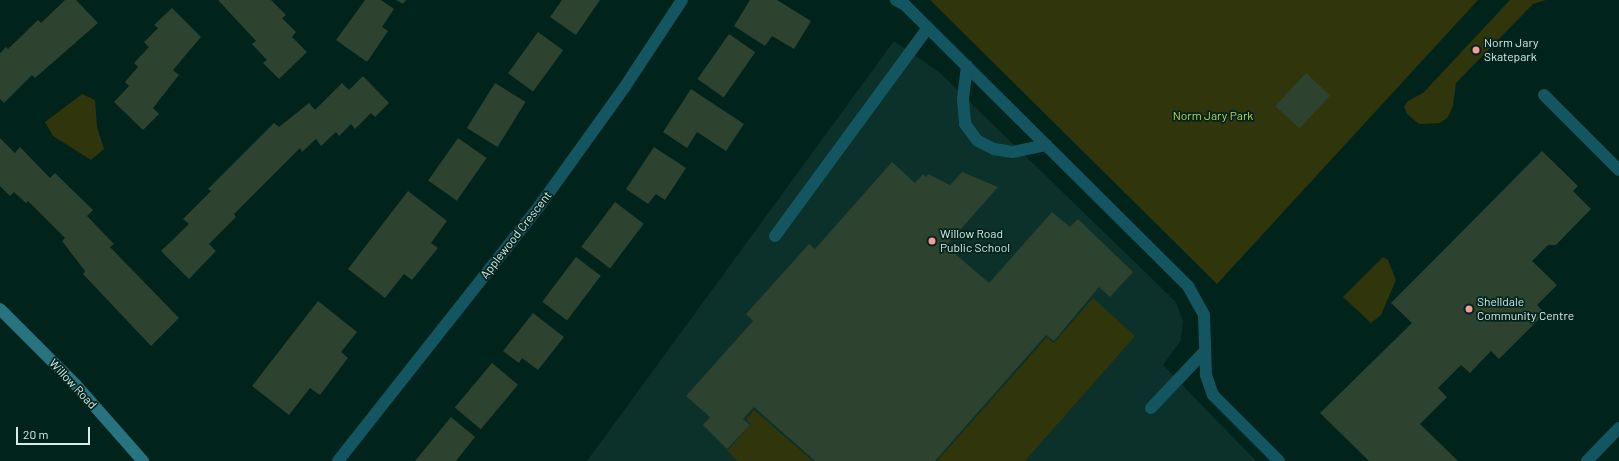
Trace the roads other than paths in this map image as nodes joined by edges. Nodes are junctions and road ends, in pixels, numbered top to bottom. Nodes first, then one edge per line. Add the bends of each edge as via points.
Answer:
1 (682, 0) edge
2 (900, 3) edge
3 (928, 28) junction
4 (967, 66) junction
5 (1544, 94) dead end
6 (1046, 145) junction
7 (1619, 170) edge
8 (775, 236) dead end
9 (0, 309) edge
10 (1204, 352) junction
11 (1151, 408) dead end
12 (1619, 428) edge
13 (143, 461) edge
14 (338, 461) edge
15 (1279, 461) edge
16 (1587, 461) edge

1 - 14 street, Applewood Crescent via 624,88 540,205
2 - 3 street
3 - 4 street
3 - 8 street
4 - 6 street
4 - 6 street via 963,99 965,124 978,141 994,149 1013,152
5 - 7 street
6 - 10 street via 1188,286 1204,315
9 - 13 main road, Willow Road via 75,384
10 - 11 street
10 - 15 street via 1206,375 1213,395
12 - 16 street

